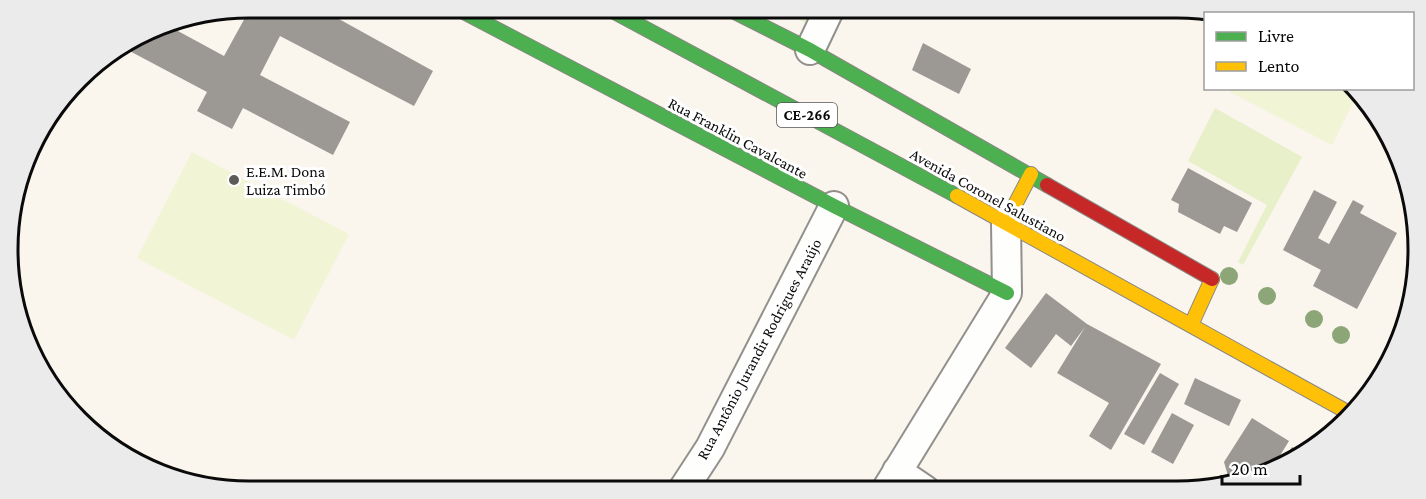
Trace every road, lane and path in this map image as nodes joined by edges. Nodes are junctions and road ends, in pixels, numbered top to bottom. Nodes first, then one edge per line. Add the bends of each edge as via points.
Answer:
1 (475, 18) edge
2 (626, 18) edge
3 (747, 18) edge
4 (825, 18) edge
5 (810, 50) junction
6 (1031, 174) junction
7 (834, 206) junction
8 (1006, 222) junction
9 (1007, 293) junction
10 (1191, 325) junction
11 (1343, 410) edge
12 (688, 481) edge
13 (891, 481) edge

1 - 7 street, Rua Franklin Cavalcante
2 - 8 street, Avenida Coronel Salustiano / CE-266
3 - 5 street
4 - 5 street
5 - 6 street
6 - 8 street
6 - 10 street via 1212,279
7 - 9 street, Rua Franklin Cavalcante
7 - 12 street, Rua Antônio Jurandir Rodrigues Araújo via 710,448
8 - 9 street
8 - 10 street, Avenida Coronel Salustiano / CE-266
9 - 13 street
10 - 11 street, Avenida Coronel Salustiano / CE-266

